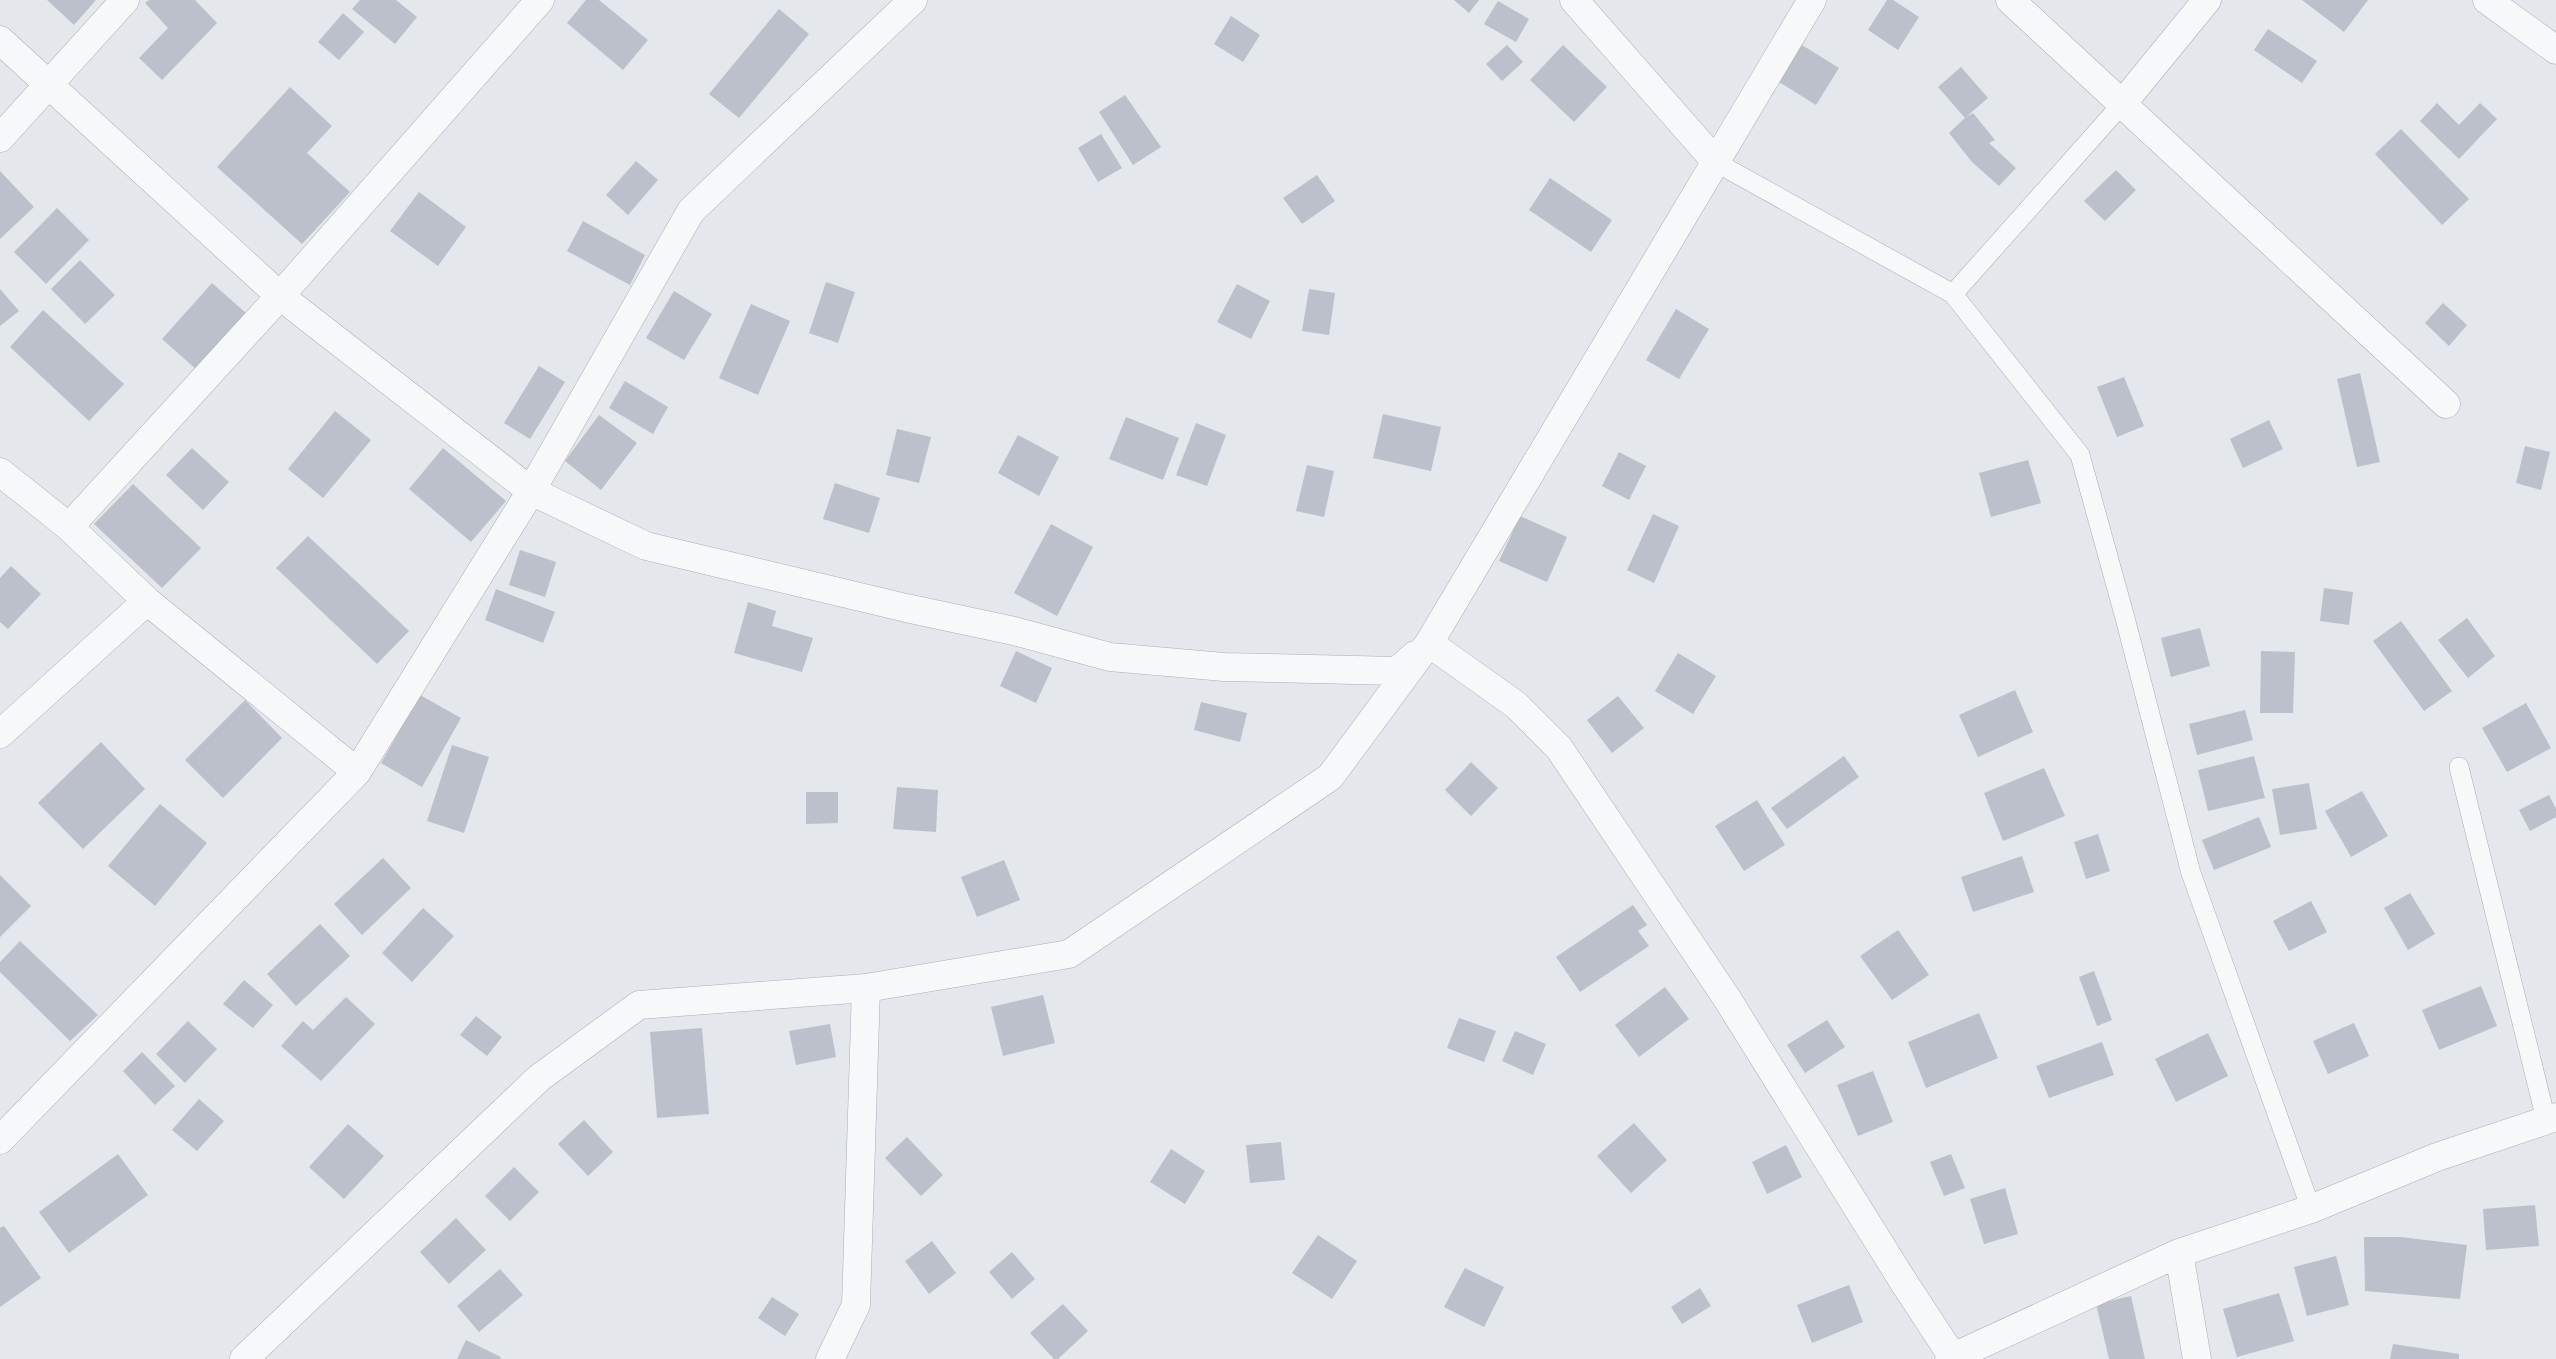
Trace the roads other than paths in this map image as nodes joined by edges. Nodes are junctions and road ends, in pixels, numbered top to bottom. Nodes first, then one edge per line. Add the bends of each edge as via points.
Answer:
1 (126, 0) edge
2 (540, 0) edge
3 (913, 0) edge
4 (1574, 0) edge
5 (1812, 0) edge
6 (2010, 0) edge
7 (2207, 0) edge
8 (2487, 0) edge
9 (0, 40) edge
10 (2556, 50) edge
11 (51, 84) junction
12 (2122, 104) junction
13 (0, 138) edge
14 (1717, 163) junction
15 (1954, 294) junction
16 (280, 296) junction
17 (2446, 404) dead end
18 (0, 472) edge
19 (531, 491) junction
20 (69, 527) junction
21 (147, 601) junction
22 (1429, 643) junction
23 (0, 734) edge
24 (2460, 767) dead end
25 (357, 772) junction
26 (866, 988) junction
27 (2551, 1119) edge
28 (0, 1140) edge
29 (2311, 1209) junction
30 (2179, 1253) junction
31 (1953, 1358) edge
32 (244, 1359) edge
33 (830, 1359) edge
34 (2197, 1359) edge

1 - 11 street
2 - 16 street
3 - 19 street via 691,211
4 - 14 street
5 - 14 street
6 - 12 street
7 - 12 street
8 - 10 street
9 - 11 street
11 - 13 street
11 - 16 street
12 - 15 lane
12 - 17 street
14 - 15 lane
14 - 22 street via 1570,403
15 - 29 lane via 2080,455 2126,618 2191,872
16 - 19 street
16 - 20 street
18 - 20 street
19 - 22 street via 646,546 1014,631 1110,657 1224,667 1397,671
19 - 25 street
20 - 21 street
21 - 23 street
21 - 25 street
22 - 26 street via 1330,777 1069,954
22 - 31 street via 1516,705 1559,748 1726,997
24 - 27 lane
25 - 28 street
26 - 32 street via 639,1005 539,1078
26 - 33 street via 856,1304
27 - 29 street via 2437,1157
29 - 30 street
30 - 31 street
30 - 34 street

